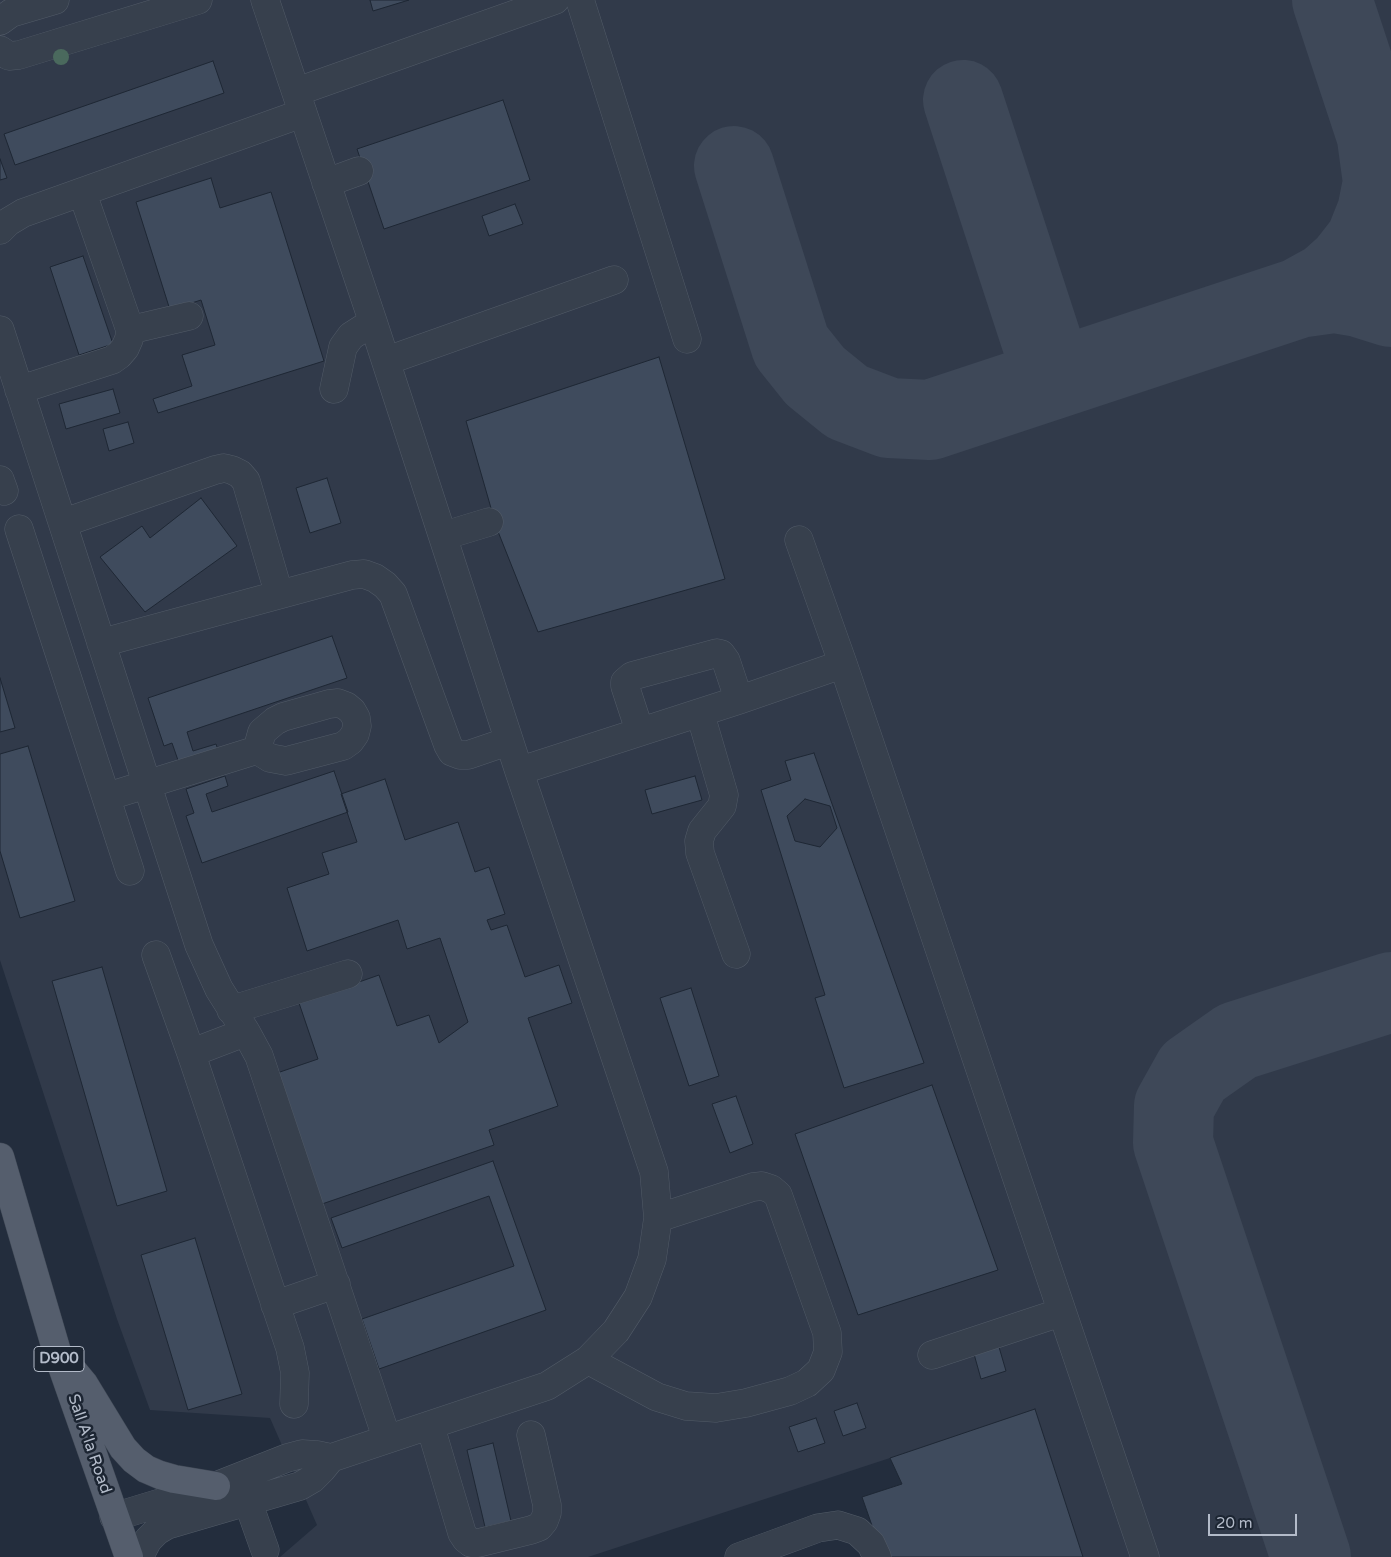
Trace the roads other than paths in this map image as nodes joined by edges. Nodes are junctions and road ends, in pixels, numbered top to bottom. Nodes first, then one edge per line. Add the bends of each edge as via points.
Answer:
1 (55, 0) edge
2 (198, 0) edge
3 (265, 0) edge
4 (555, 0) edge
5 (580, 0) edge
6 (154, 6) edge
7 (0, 21) edge
8 (0, 50) edge
9 (299, 102) junction
10 (359, 171) dead end
11 (326, 182) junction
12 (82, 192) junction
13 (0, 230) edge
14 (614, 280) dead end
15 (189, 316) dead end
16 (373, 322) junction
17 (0, 330) edge
18 (130, 330) junction
19 (687, 338) dead end
20 (386, 361) junction
21 (334, 389) dead end
22 (19, 390) junction
23 (489, 522) dead end
24 (62, 523) junction
25 (19, 529) dead end
26 (443, 536) junction
27 (799, 540) dead end
28 (279, 594) junction
29 (87, 599) junction
30 (46, 612) junction
31 (101, 643) junction
32 (843, 664) junction
33 (739, 700) junction
34 (700, 713) junction
35 (640, 732) junction
36 (509, 741) junction
37 (257, 750) dead end
38 (519, 771) junction
39 (147, 784) junction
40 (106, 797) junction
41 (130, 870) dead end
42 (736, 954) dead end
43 (156, 955) dead end
44 (348, 974) dead end
45 (231, 1010) junction
46 (246, 1032) junction
47 (191, 1053) junction
48 (0, 1157) edge
49 (658, 1218) junction
50 (336, 1284) junction
51 (275, 1305) junction
52 (1062, 1312) junction
53 (57, 1352) junction
54 (932, 1355) dead end
55 (588, 1360) junction
56 (294, 1404) dead end
57 (430, 1424) junction
58 (530, 1435) dead end
59 (387, 1439) junction
60 (330, 1458) junction
61 (216, 1486) junction
62 (248, 1502) junction
63 (114, 1517) junction
64 (265, 1550) dead end
65 (752, 1555) edge
66 (130, 1557) edge
67 (139, 1557) edge
68 (877, 1557) edge
69 (1145, 1557) edge

1 - 7 street via 11,13
2 - 6 street
3 - 9 street
4 - 9 street
5 - 19 street
6 - 8 street via 20,55 9,56
9 - 11 street
9 - 12 street
10 - 11 street
11 - 16 street
12 - 13 street via 23,213
12 - 18 street
14 - 20 street
15 - 18 street
16 - 20 street
16 - 21 street via 350,336 343,347
17 - 22 street
18 - 22 street via 125,348 112,360
20 - 26 street
22 - 24 street
23 - 26 street
24 - 28 street via 215,470 232,470 246,481
24 - 29 street
25 - 30 street
26 - 36 street
27 - 32 street
28 - 31 street
28 - 36 street via 352,575 364,574 375,578 389,589 398,604 452,752 468,754
29 - 30 street
29 - 31 street
30 - 40 street
31 - 39 street
32 - 33 street
32 - 52 street
33 - 34 street
33 - 35 street via 726,662 717,653 632,676 625,686
34 - 35 street
34 - 42 street via 724,795 722,806 702,831 700,853
35 - 38 street
36 - 38 street
37 - 39 street
38 - 49 street via 654,1172
39 - 40 street
39 - 45 street via 199,945
40 - 41 street
43 - 47 street
44 - 45 street
45 - 46 street
46 - 47 street
46 - 50 street via 268,1081
47 - 51 street
48 - 53 main road, Sall A'la Road / D900
49 - 55 street via 652,1258 638,1297 616,1331
49 - 55 street via 752,1187 762,1186 778,1195 827,1332 828,1352 821,1370 807,1384 790,1391 716,1408 686,1406 657,1397
50 - 51 street
50 - 59 street
51 - 56 street via 293,1361
52 - 54 street
52 - 69 street
53 - 61 main road via 84,1384 134,1460 146,1469 174,1480
53 - 63 main road, Sall A'la Road / D900
55 - 57 street via 546,1386
57 - 58 street via 462,1533 471,1543 531,1530 544,1521 547,1505
57 - 59 street
59 - 60 street
60 - 61 street via 302,1454
60 - 62 street via 312,1479 300,1486
61 - 63 street
62 - 64 street
62 - 67 street via 167,1525 148,1540
63 - 66 main road, Sall A'la Road / D900
65 - 68 street via 818,1528 838,1525 856,1531 871,1544

